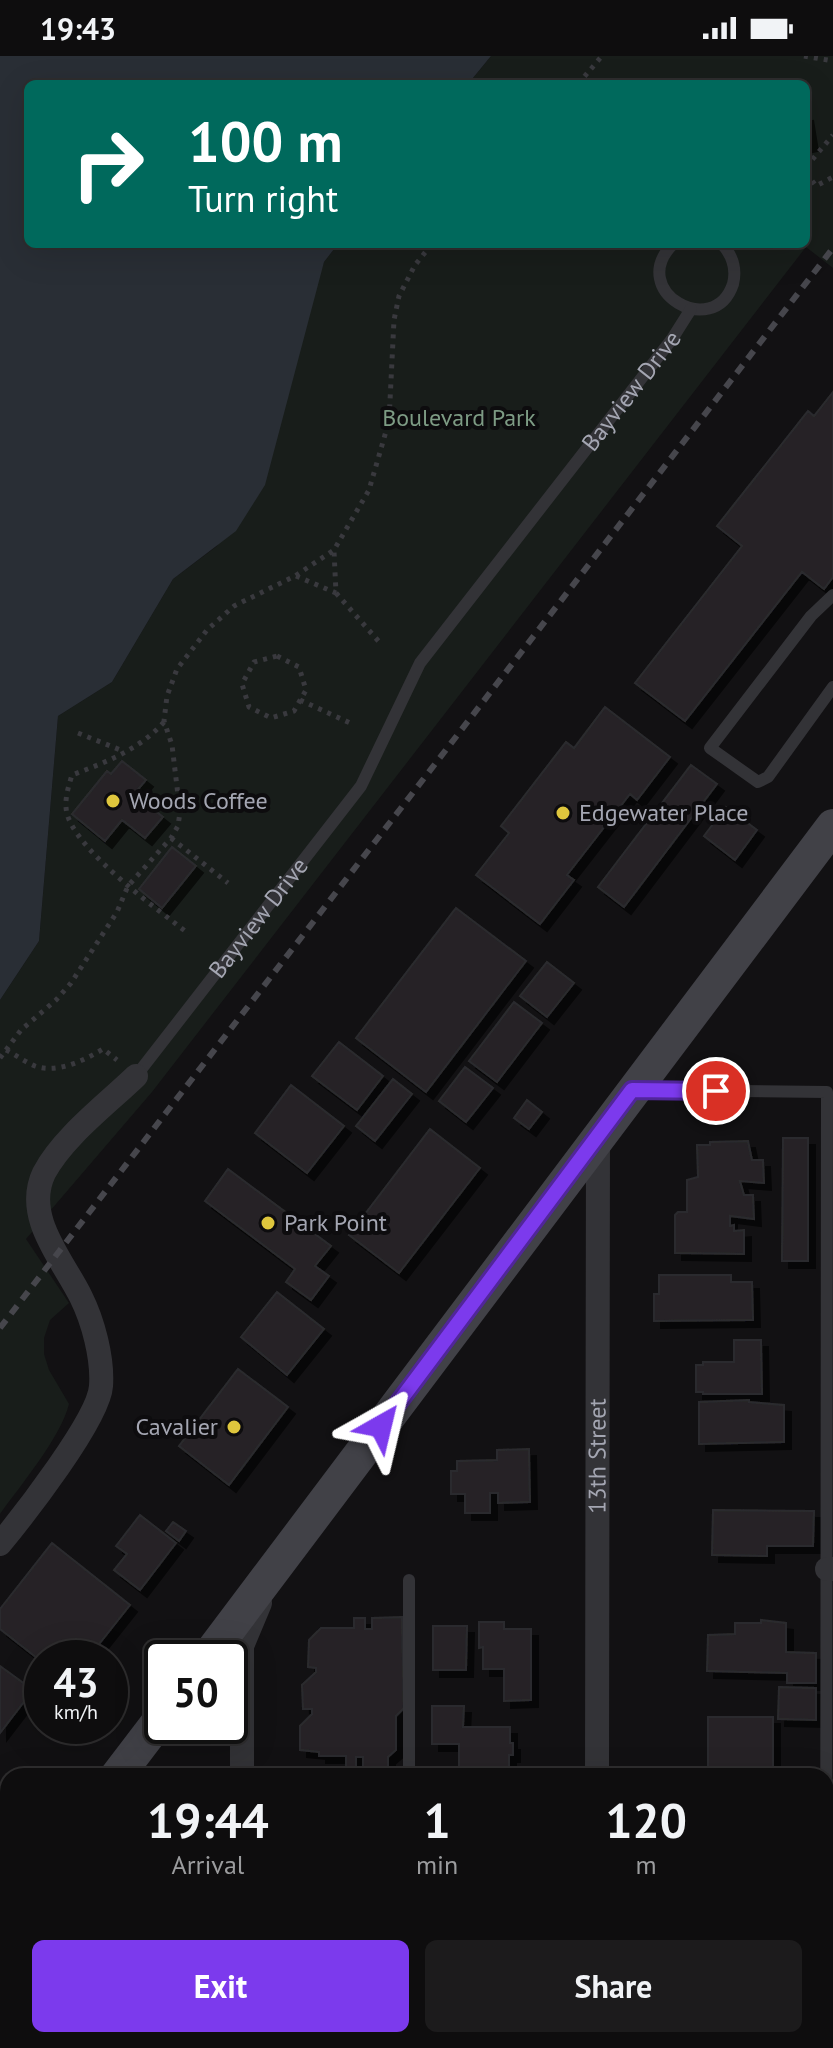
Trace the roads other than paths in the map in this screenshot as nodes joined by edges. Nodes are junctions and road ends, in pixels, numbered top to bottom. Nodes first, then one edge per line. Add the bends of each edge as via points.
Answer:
1 (670, 248) edge
2 (725, 248) edge
3 (691, 309) junction
4 (833, 595) edge
5 (833, 687) edge
6 (833, 826) edge
7 (136, 1076) joint
8 (632, 1090) junction
9 (598, 1135) junction
10 (0, 1544) edge
11 (830, 1569) edge
12 (273, 1571) junction
13 (409, 1580) dead end
14 (221, 1640) edge
15 (144, 1741) edge
16 (123, 1768) edge
17 (242, 1768) edge
18 (409, 1768) edge
19 (597, 1768) edge
20 (828, 1768) edge
21 (62, 2048) edge
22 (70, 2048) edge
23 (96, 2048) edge

1 - 3 lane, Bayview Drive via 661,262 662,287 679,305
2 - 3 lane, Bayview Drive via 735,271 729,292 713,306
3 - 7 lane, Bayview Drive via 420,663 361,786
4 - 5 lane via 710,748 758,782 768,777
6 - 8 main road
7 - 10 street, Bayview Drive via 60,1149 38,1193 47,1235 82,1298 101,1386 96,1407
8 - 9 main road
8 - 11 lane via 827,1092
9 - 12 main road
9 - 19 street, 13th Street
11 - 20 lane
12 - 14 main road
12 - 17 street via 242,1646
13 - 18 lane
15 - 16 main road
21 - 22 street
22 - 23 street

